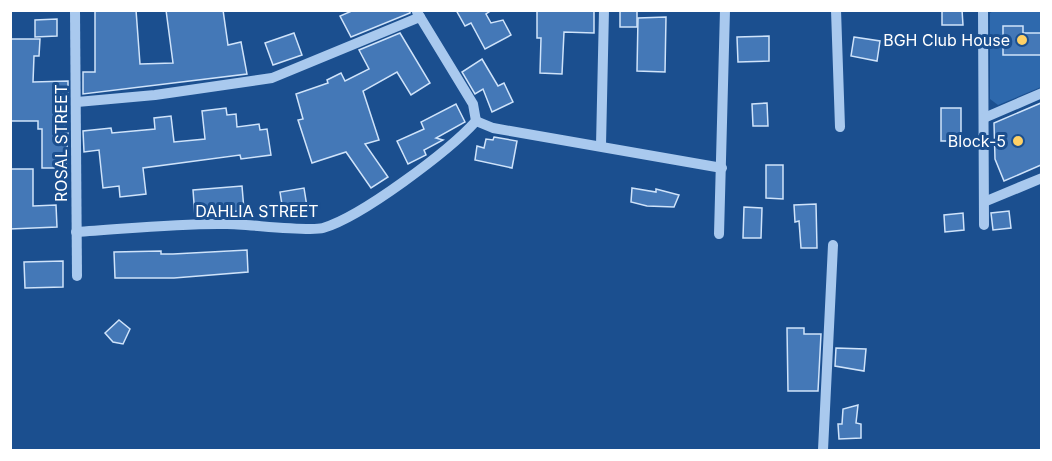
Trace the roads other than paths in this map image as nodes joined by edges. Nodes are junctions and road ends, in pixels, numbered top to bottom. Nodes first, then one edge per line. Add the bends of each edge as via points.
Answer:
1 (75, 10) edge
2 (604, 10) edge
3 (725, 10) edge
4 (836, 10) edge
5 (983, 10) edge
6 (418, 14) edge
7 (1041, 93) edge
8 (77, 102) junction
9 (984, 118) junction
10 (476, 122) junction
11 (840, 127) dead end
12 (601, 146) junction
13 (722, 168) junction
14 (1041, 178) edge
15 (984, 202) junction
16 (984, 225) dead end
17 (76, 232) junction
18 (720, 234) dead end
19 (833, 245) dead end
20 (77, 276) dead end
21 (823, 450) edge

1 - 8 street, ROSAL STREET
2 - 12 street
3 - 13 street
4 - 11 street
5 - 9 street
6 - 8 street via 272,78
6 - 10 street via 473,104
7 - 9 street
8 - 17 street, ROSAL STREET
9 - 15 street
10 - 12 street
10 - 17 street, DAHLIA STREET via 459,141 405,179 353,214 321,229 226,224
12 - 13 street
13 - 18 street
14 - 15 street
15 - 16 street
17 - 20 street, ROSAL STREET
19 - 21 street

